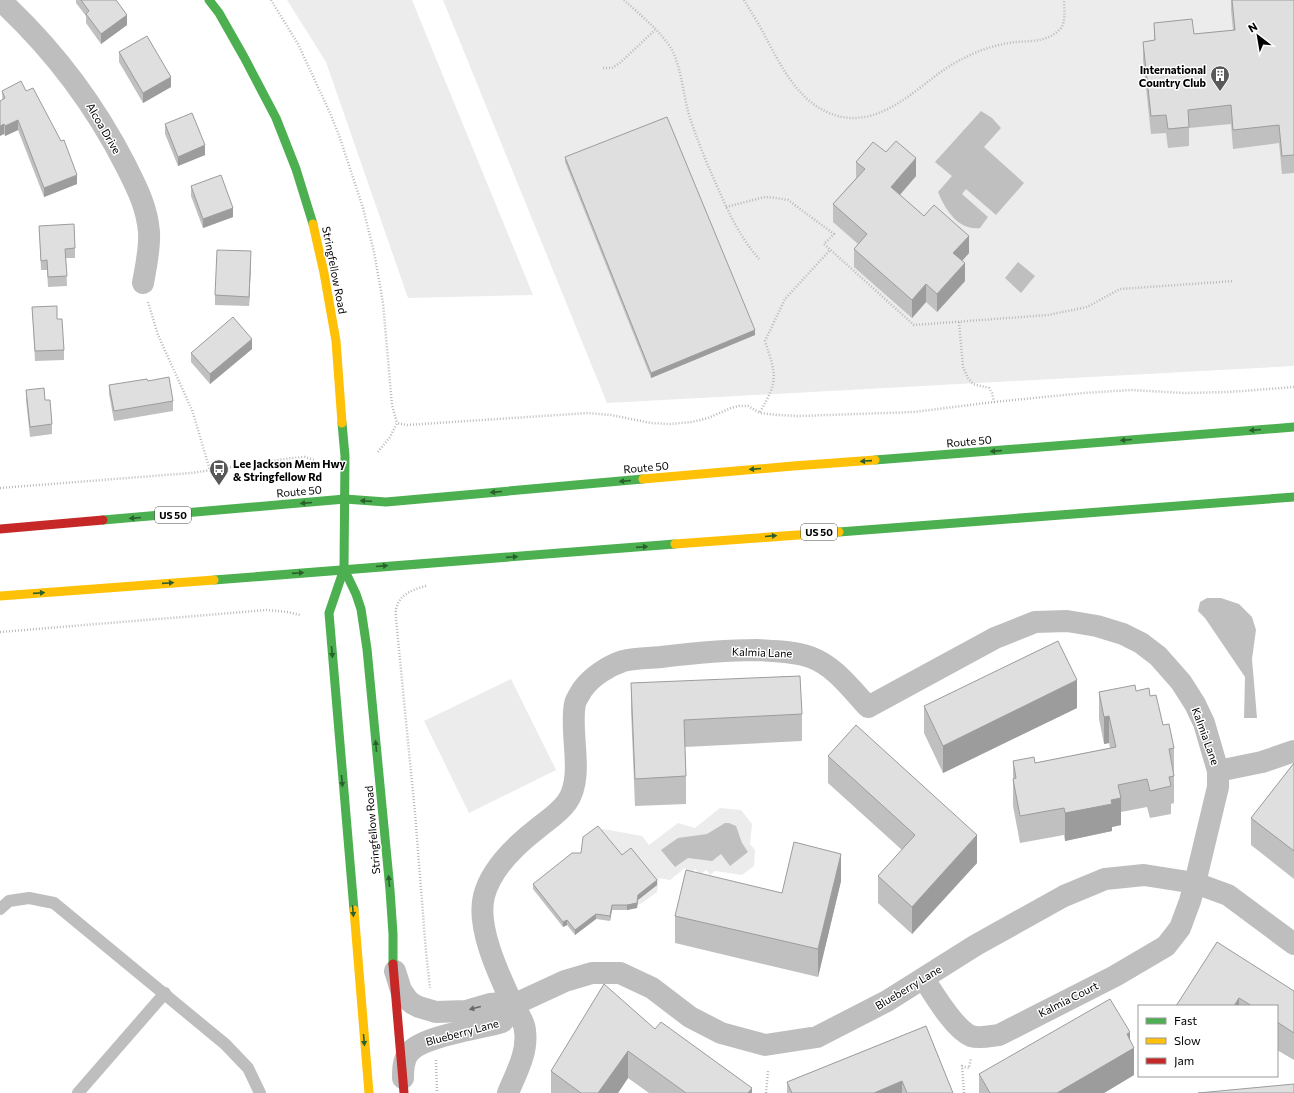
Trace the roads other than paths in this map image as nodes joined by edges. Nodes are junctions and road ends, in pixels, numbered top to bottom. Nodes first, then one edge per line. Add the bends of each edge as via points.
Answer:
1 (0, 0) edge
2 (209, 0) edge
3 (143, 283) road end
4 (1294, 427) edge
5 (1294, 497) edge
6 (345, 500) junction
7 (0, 529) edge
8 (344, 569) junction
9 (0, 596) edge
10 (1294, 751) edge
11 (1218, 771) junction
12 (1196, 883) junction
13 (0, 909) edge
14 (1294, 944) edge
15 (393, 964) junction
16 (924, 979) junction
17 (165, 993) junction
18 (513, 1005) junction
19 (403, 1086) edge
20 (81, 1092) edge
21 (260, 1093) edge
22 (369, 1093) edge
23 (508, 1093) edge

1 - 3 street, Alcoa Drive via 58,60 88,100 114,142 144,206 149,232 148,258
2 - 6 main road, Stringfellow Road via 276,118 312,219 336,341 346,456
4 -> 6 main road, Route 50 / US 50 via 794,466 386,502
8 -> 5 main road, US 50
6 -> 7 main road, Route 50 / US 50
6 - 8 main road, Stringfellow Road
9 -> 8 main road, US 50
15 -> 8 main road, Stringfellow Road via 393,934 367,649 361,609
8 -> 22 main road, Stringfellow Road via 329,613
10 - 11 street via 1262,762
11 - 12 street, Kalmia Lane via 1218,786
11 - 18 street, Kalmia Lane via 1204,723 1181,682 1158,656 1141,643 1123,634 1090,625 1068,621 1035,622 995,638 868,708 836,672 810,657 793,652 738,650 625,660 609,666 595,677 584,688 576,703 575,779 568,800 559,812 513,849 500,864 484,896 482,913 493,959
12 - 14 street, Blueberry Lane via 1228,895
12 - 16 street, Blueberry Lane via 1144,875 1105,879 1064,896 976,945
12 - 16 street, Kalmia Court via 1180,928 1166,946 1115,976 999,1035 984,1038 971,1036 958,1028
13 - 17 lane via 9,901 29,898 54,902
18 -> 15 street, Blueberry Lane via 490,1004 466,1011 431,1012 408,1000 401,990
15 - 19 main road, Stringfellow Road
16 - 18 street, Blueberry Lane via 818,1037 765,1045 721,1033 690,1017 652,988 620,973 592,973 565,981
17 - 20 lane
17 - 21 lane via 239,1058 248,1068
18 - 19 street, Blueberry Lane via 502,1022 421,1043 405,1060
18 - 23 street via 526,1029 524,1053

